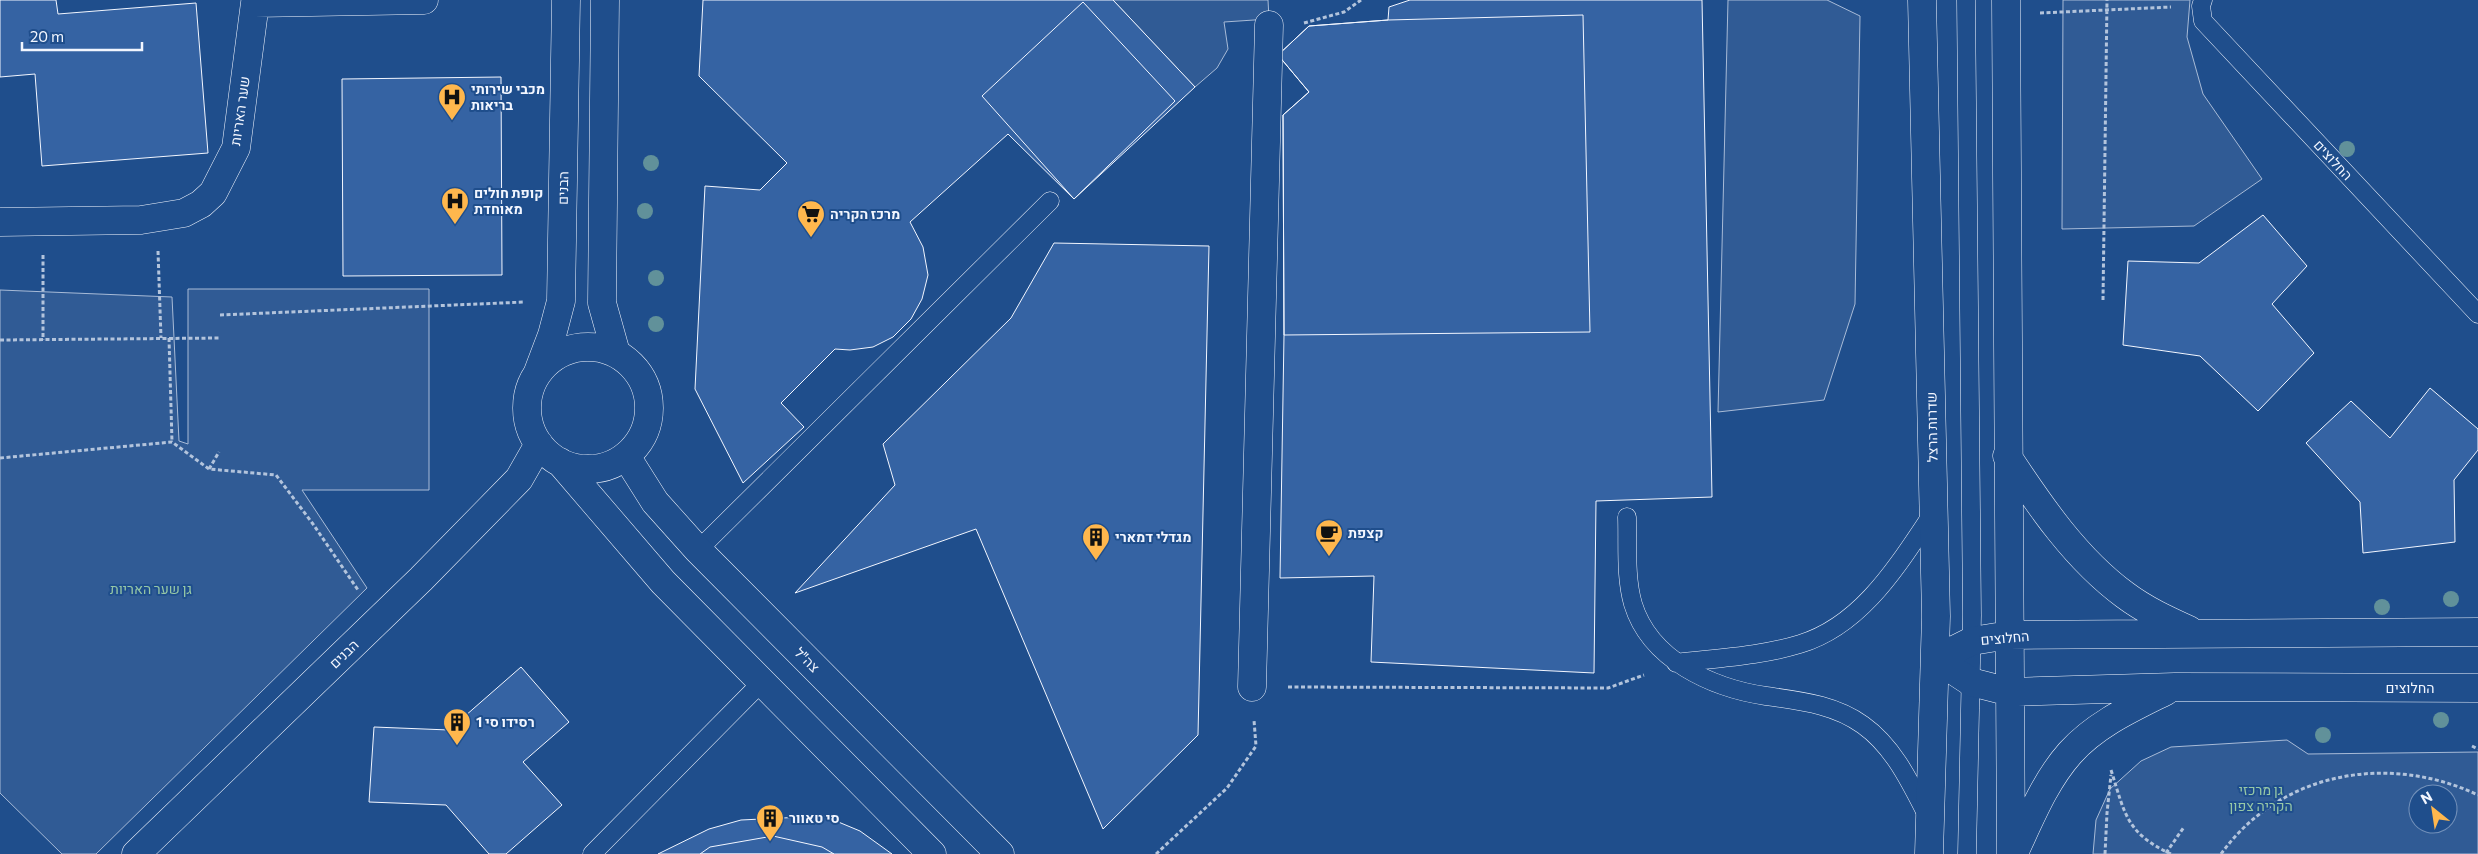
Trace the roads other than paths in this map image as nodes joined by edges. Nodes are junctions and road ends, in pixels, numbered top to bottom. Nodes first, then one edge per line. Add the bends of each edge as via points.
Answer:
1 (424, 0) edge
2 (566, 0) edge
3 (605, 0) edge
4 (1922, 0) edge
5 (1933, 0) edge
6 (1966, 0) edge
7 (255, 2) edge
8 (2202, 3) edge
9 (2006, 8) edge
10 (1269, 25) road end
11 (1924, 82) junction
12 (1050, 201) dead end
13 (0, 222) edge
14 (2478, 314) edge
15 (616, 353) junction
16 (538, 372) junction
17 (539, 444) junction
18 (626, 456) junction
19 (2007, 456) junction
20 (560, 462) junction
21 (1934, 511) junction
22 (1628, 516) dead end
23 (698, 550) junction
24 (2478, 632) edge
25 (2197, 633) junction
26 (2009, 635) junction
27 (1972, 641) junction
28 (1936, 659) junction
29 (1676, 663) junction
30 (762, 682) junction
31 (1971, 682) junction
32 (1252, 687) road end
33 (2175, 687) junction
34 (2478, 688) edge
35 (2010, 692) junction
36 (1930, 823) junction
37 (136, 854) edge
38 (592, 854) edge
39 (932, 854) edge
40 (1000, 854) edge
41 (1929, 854) edge
42 (1967, 854) edge
43 (2012, 854) edge

1 - 7 street, שער האריות
2 - 16 street, הבנים via 561,301
3 - 15 street via 602,303
4 - 11 street, שדרות הרצל
5 - 11 lane
6 - 27 lane
7 - 13 street, שער האריות via 236,148 213,193 201,204 184,213 157,219
8 - 14 lane, החלוצים via 2203,21
9 - 19 street
10 - 32 street
11 - 21 street, שדרות הרצל
12 - 23 lane
15 - 16 street via 582,347 558,356
15 - 18 street via 642,376 649,402 647,428 639,443
16 - 17 street via 528,401 530,423
17 - 20 street
17 - 37 street, הבנים via 519,478 379,620
18 - 20 street via 594,469 576,468
18 - 23 street, צה"ל via 655,502
19 - 25 street via 2041,508 2104,577 2125,596 2153,613
19 - 26 street
20 - 30 street via 663,582
21 - 28 street, שדרות הרצל
21 - 29 lane via 1870,599 1817,638 1770,651
22 - 29 lane via 1633,604 1647,632
23 - 40 street, צה"ל
24 - 25 street, החלוצים
25 - 26 street, החלוצים
26 - 27 street, החלוצים
26 - 35 street
27 - 28 street, החלוצים
27 - 31 lane
28 - 31 street, החלוצים
28 - 36 street, שדרות הרצל
29 - 36 lane via 1739,690 1811,701 1862,724 1894,757
30 - 38 lane
30 - 39 street
31 - 35 street, החלוצים
31 - 42 lane
33 - 34 street, החלוצים
33 - 35 street, החלוצים
33 - 43 street via 2106,722 2069,753 2047,785
35 - 43 street
36 - 41 street, שדרות הרצל

